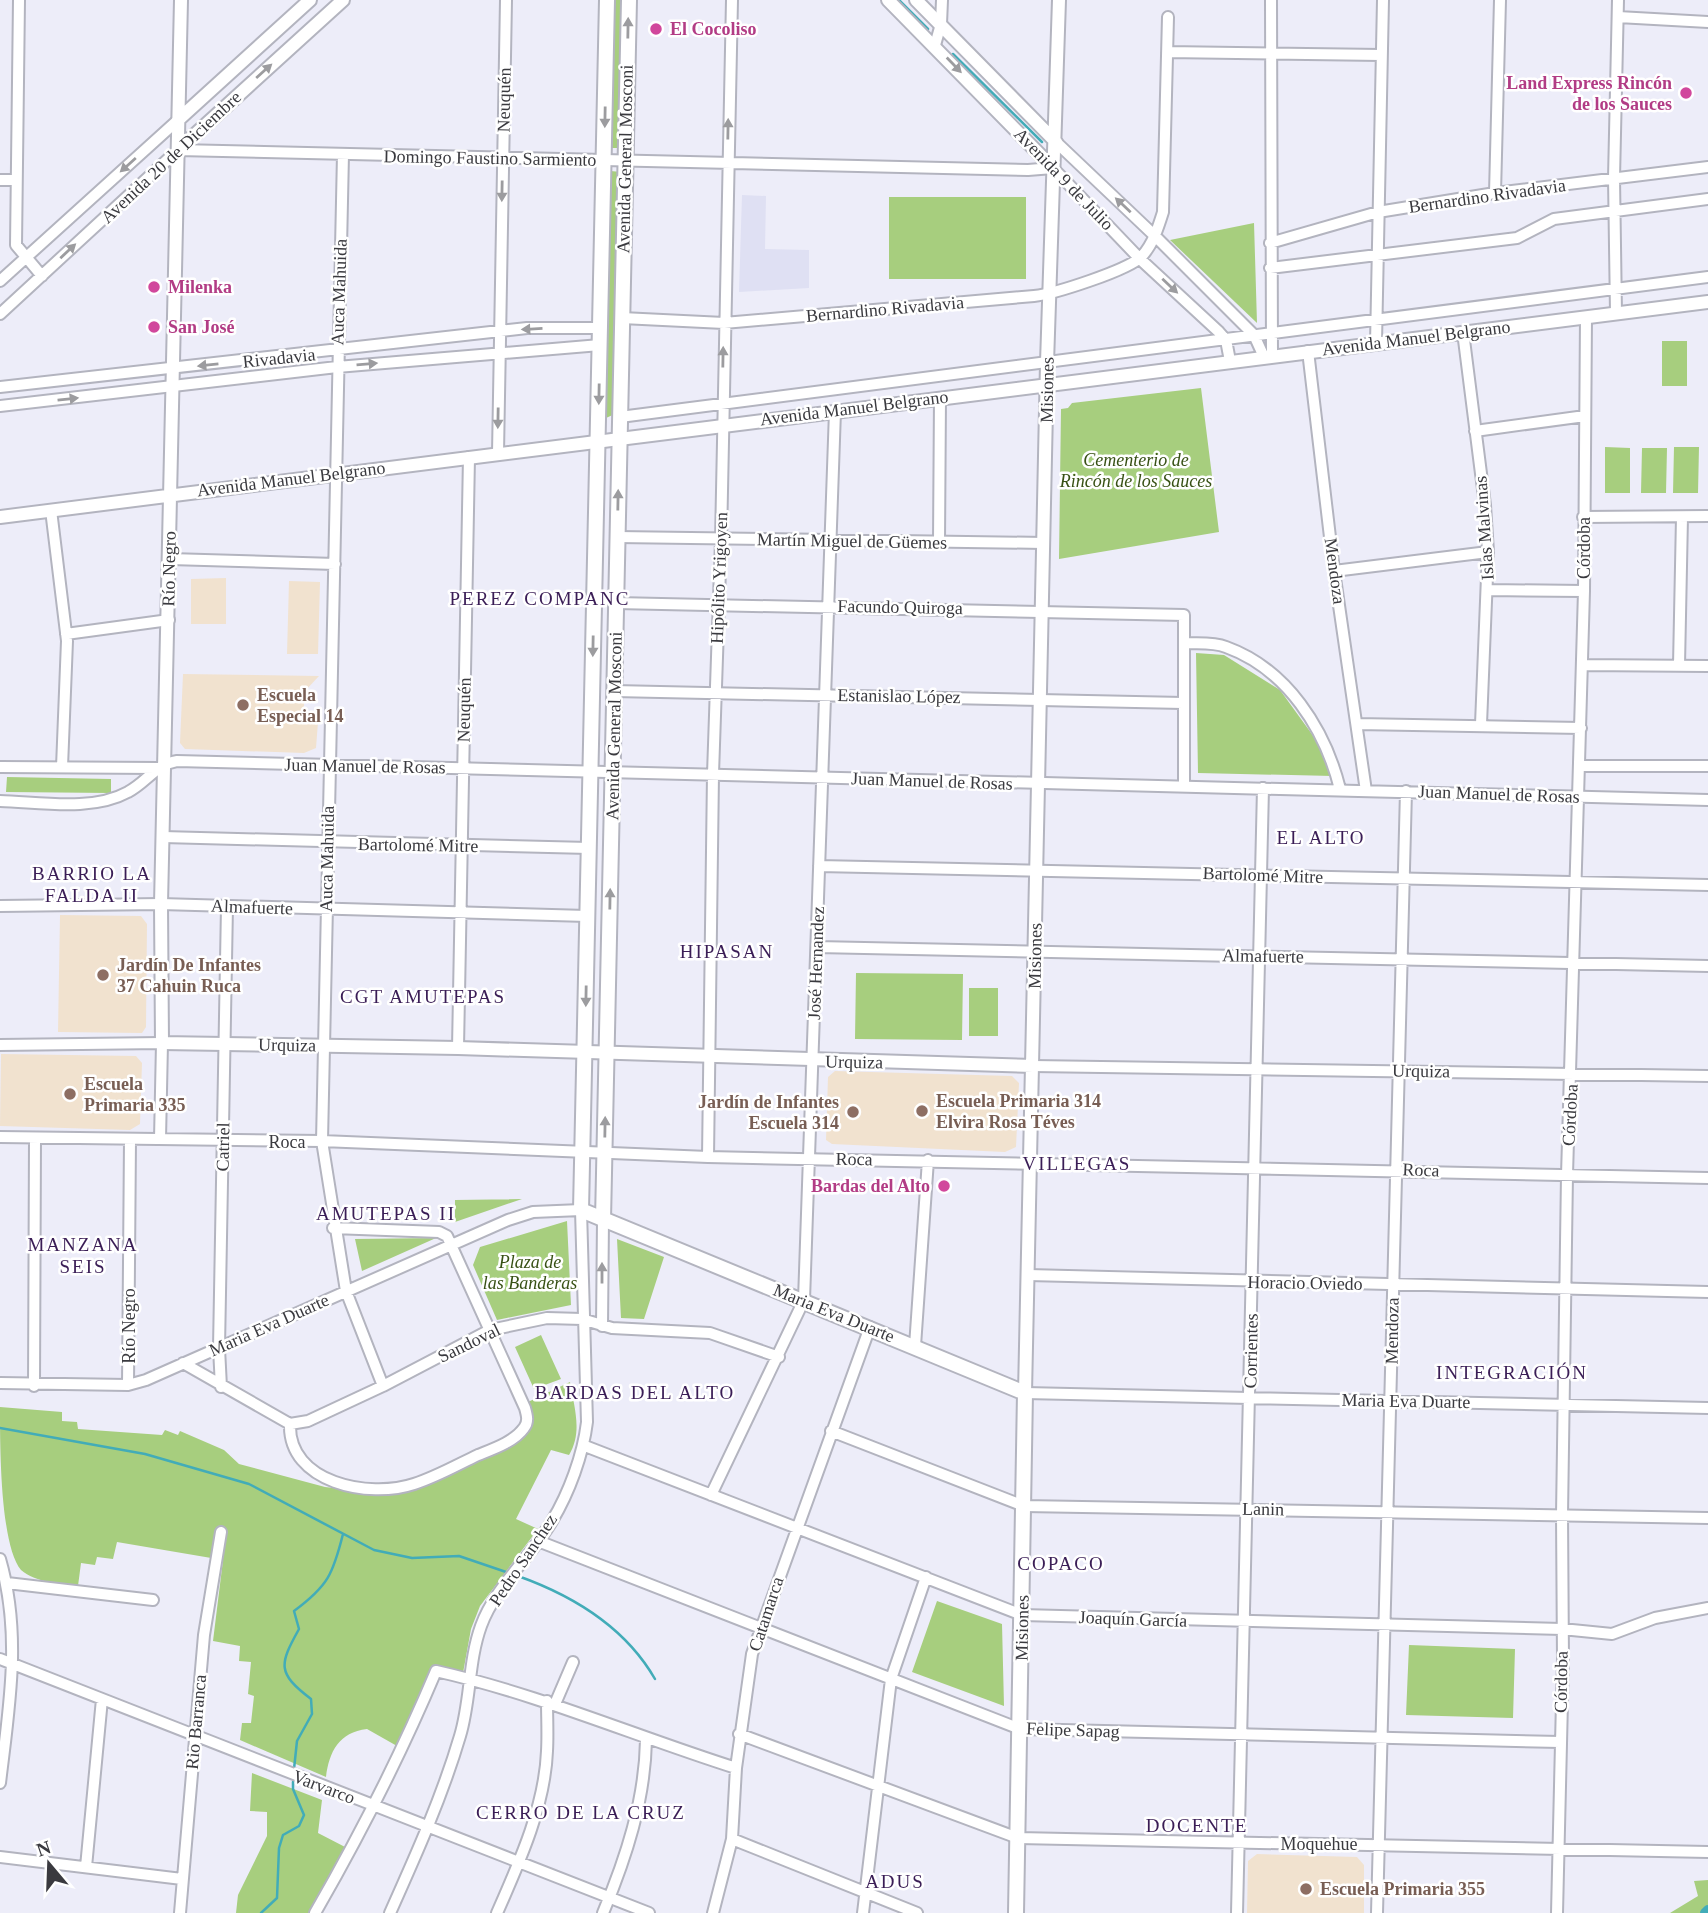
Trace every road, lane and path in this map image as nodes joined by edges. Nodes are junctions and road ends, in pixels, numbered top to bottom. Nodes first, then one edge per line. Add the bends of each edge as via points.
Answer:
1 (19, 0) edge
2 (181, 0) edge
3 (310, 0) edge
4 (343, 0) edge
5 (506, 0) edge
6 (607, 0) edge
7 (629, 0) edge
8 (732, 0) edge
9 (888, 0) edge
10 (916, 0) edge
11 (942, 0) edge
12 (1059, 0) edge
13 (1271, 0) edge
14 (1382, 0) edge
15 (1500, 0) edge
16 (1618, 0) edge
17 (1168, 17) dead end
18 (1618, 17) junction
19 (1708, 22) edge
20 (941, 24) junction
21 (935, 45) junction
22 (1167, 52) junction
23 (1271, 54) junction
24 (1381, 55) junction
25 (178, 120) junction
26 (1056, 142) junction
27 (178, 150) junction
28 (343, 154) junction
29 (503, 158) junction
30 (604, 160) junction
31 (625, 161) junction
32 (728, 163) junction
33 (1708, 167) edge
34 (1053, 168) junction
35 (1614, 178) junction
36 (0, 180) edge
37 (15, 180) junction
38 (1495, 193) junction
39 (1708, 199) edge
40 (1615, 211) junction
41 (1378, 212) junction
42 (1155, 236) junction
43 (1270, 243) junction
44 (1377, 255) junction
45 (25, 258) junction
46 (1140, 258) junction
47 (1270, 268) junction
48 (42, 276) junction
49 (1708, 276) edge
50 (0, 281) edge
51 (1616, 288) junction
52 (1049, 294) junction
53 (1708, 302) edge
54 (1616, 313) junction
55 (0, 314) edge
56 (1586, 317) junction
57 (622, 318) junction
58 (1376, 319) junction
59 (724, 323) junction
60 (600, 328) junction
61 (1270, 332) junction
62 (1463, 332) junction
63 (499, 333) junction
64 (1254, 335) junction
65 (1226, 340) junction
66 (1376, 343) junction
67 (600, 345) junction
68 (1308, 351) junction
69 (337, 352) junction
70 (499, 352) junction
71 (1268, 356) junction
72 (1230, 361) junction
73 (1047, 363) junction
74 (337, 367) junction
75 (173, 369) junction
76 (1047, 384) junction
77 (0, 387) edge
78 (172, 388) junction
79 (940, 398) junction
80 (723, 405) junction
81 (0, 406) edge
82 (835, 411) junction
83 (1585, 416) junction
84 (620, 418) junction
85 (722, 425) junction
86 (1475, 431) junction
87 (620, 438) junction
88 (598, 440) junction
89 (498, 453) junction
90 (469, 457) junction
91 (335, 473) junction
92 (170, 495) junction
93 (51, 510) junction
94 (1708, 516) edge
95 (0, 517) edge
96 (1583, 517) junction
97 (1682, 517) junction
98 (617, 537) junction
99 (721, 540) junction
100 (829, 540) junction
101 (939, 541) junction
102 (1044, 543) junction
103 (1488, 552) junction
104 (170, 559) junction
105 (335, 564) junction
106 (1334, 571) junction
107 (1488, 590) junction
108 (1584, 591) junction
109 (616, 603) junction
110 (719, 604) junction
111 (826, 606) junction
112 (1042, 610) junction
113 (169, 621) junction
114 (66, 634) junction
115 (1184, 643) junction
116 (1582, 665) junction
117 (1679, 665) junction
118 (1708, 666) edge
119 (614, 691) junction
120 (716, 692) junction
121 (823, 694) junction
122 (1041, 698) junction
123 (1184, 703) junction
124 (1357, 724) junction
125 (1481, 724) junction
126 (1581, 728) junction
127 (162, 765) junction
128 (1580, 766) junction
129 (1708, 766) edge
130 (62, 767) junction
131 (328, 767) junction
132 (0, 768) edge
133 (463, 768) junction
134 (591, 770) junction
135 (612, 771) junction
136 (713, 774) junction
137 (821, 777) junction
138 (1039, 784) junction
139 (1184, 787) junction
140 (1263, 788) junction
141 (1340, 789) junction
142 (1366, 791) junction
143 (1406, 791) junction
144 (1578, 796) junction
145 (1708, 800) edge
146 (0, 801) edge
147 (163, 837) junction
148 (327, 844) junction
149 (460, 845) junction
150 (589, 848) junction
151 (819, 866) junction
152 (1037, 869) junction
153 (1261, 874) junction
154 (1403, 881) junction
155 (1576, 883) junction
156 (1708, 885) edge
157 (162, 904) junction
158 (0, 906) edge
159 (228, 906) junction
160 (327, 911) junction
161 (459, 912) junction
162 (587, 916) junction
163 (817, 947) junction
164 (1035, 953) junction
165 (1261, 956) junction
166 (1402, 958) junction
167 (1576, 964) junction
168 (1708, 966) edge
169 (162, 1044) junction
170 (0, 1045) edge
171 (225, 1045) junction
172 (323, 1045) junction
173 (457, 1048) junction
174 (584, 1052) junction
175 (607, 1053) junction
176 (710, 1056) junction
177 (813, 1061) junction
178 (1033, 1066) junction
179 (1258, 1068) junction
180 (1399, 1071) junction
181 (1573, 1073) junction
182 (1708, 1076) edge
183 (0, 1137) edge
184 (35, 1139) junction
185 (160, 1139) junction
186 (130, 1140) junction
187 (223, 1142) junction
188 (322, 1142) junction
189 (582, 1152) junction
190 (605, 1153) junction
191 (708, 1157) junction
192 (809, 1158) junction
193 (928, 1160) junction
194 (1031, 1163) junction
195 (1255, 1167) junction
196 (1396, 1170) junction
197 (1567, 1175) junction
198 (1708, 1178) edge
199 (581, 1210) junction
200 (603, 1220) junction
201 (334, 1228) junction
202 (452, 1242) junction
203 (1028, 1275) junction
204 (1252, 1281) junction
205 (1393, 1285) junction
206 (1566, 1289) junction
207 (346, 1290) junction
208 (1708, 1292) edge
209 (804, 1300) junction
210 (582, 1319) junction
211 (602, 1326) junction
212 (870, 1327) junction
213 (490, 1330) junction
214 (915, 1346) junction
215 (219, 1348) junction
216 (779, 1357) junction
217 (183, 1363) junction
218 (0, 1383) edge
219 (128, 1385) junction
220 (34, 1386) junction
221 (383, 1386) junction
222 (221, 1387) junction
223 (1025, 1393) junction
224 (1250, 1398) junction
225 (1391, 1401) junction
226 (1564, 1404) junction
227 (1708, 1408) edge
228 (290, 1424) junction
229 (831, 1432) junction
230 (584, 1446) junction
231 (711, 1495) junction
232 (1024, 1506) junction
233 (1247, 1509) junction
234 (1388, 1513) junction
235 (1562, 1515) junction
236 (1708, 1518) edge
237 (795, 1527) junction
238 (221, 1532) dead end
239 (538, 1541) junction
240 (0, 1559) edge
241 (926, 1577) junction
242 (7, 1583) junction
243 (153, 1600) dead end
244 (1708, 1608) edge
245 (1022, 1615) junction
246 (1245, 1623) junction
247 (1385, 1624) junction
248 (1562, 1629) junction
249 (760, 1630) junction
250 (0, 1659) edge
251 (573, 1662) dead end
252 (15, 1664) junction
253 (469, 1678) junction
254 (891, 1679) junction
255 (103, 1699) junction
256 (551, 1703) junction
257 (1020, 1729) junction
258 (739, 1734) junction
259 (1242, 1735) junction
260 (194, 1736) junction
261 (1382, 1736) junction
262 (646, 1740) junction
263 (1560, 1742) junction
264 (736, 1768) junction
265 (0, 1783) edge
266 (880, 1788) junction
267 (372, 1806) junction
268 (428, 1828) junction
269 (1018, 1838) junction
270 (732, 1839) junction
271 (1239, 1844) junction
272 (1379, 1844) junction
273 (1558, 1847) junction
274 (1708, 1852) edge
275 (0, 1857) edge
276 (519, 1863) junction
277 (86, 1867) junction
278 (182, 1880) junction
279 (866, 1894) junction
280 (609, 1898) junction
281 (180, 1913) edge
282 (315, 1913) edge
283 (390, 1913) edge
284 (497, 1913) edge
285 (603, 1913) edge
286 (649, 1913) edge
287 (713, 1913) edge
288 (863, 1913) edge
289 (917, 1913) edge
290 (1016, 1913) edge
291 (1237, 1913) edge
292 (1377, 1913) edge
293 (1557, 1913) edge

1 - 37 street
2 - 25 street, Río Negro
3 - 25 street, Avenida 20 de Diciembre
27 -> 4 street, Avenida 20 de Diciembre
5 - 29 street, Neuquén
6 -> 30 main road, Avenida General Mosconi
31 -> 7 main road, Avenida General Mosconi
32 -> 8 street, Hipólito Yrigoyen
9 - 21 street, Avenida 9 de Julio
10 - 20 street, Avenida 9 de Julio
11 - 20 street
12 - 26 street, Misiones
13 - 23 street
14 - 24 street
15 - 38 street
16 - 18 street
17 - 22 street
18 - 19 street
18 - 35 street
20 - 21 street
20 - 26 street, Avenida 9 de Julio
21 -> 34 street, Avenida 9 de Julio
22 - 23 street
22 - 42 street via 1163,212
23 - 24 street
23 - 43 street
24 - 41 street
25 - 27 street, Río Negro
25 -> 45 street, Avenida 20 de Diciembre
26 - 34 street, Misiones
42 -> 26 street, Avenida 9 de Julio
27 - 28 street, Domingo Faustino Sarmiento
48 -> 27 street, Avenida 20 de Diciembre
27 - 75 street, Río Negro
28 - 29 street, Domingo Faustino Sarmiento
28 - 69 street, Auca Mahuida
29 - 30 street, Domingo Faustino Sarmiento
29 -> 63 street, Neuquén
30 - 31 street, Domingo Faustino Sarmiento
30 - 60 main road, Avenida General Mosconi
31 - 32 street, Domingo Faustino Sarmiento
31 - 57 main road, Avenida General Mosconi
32 - 34 street, Domingo Faustino Sarmiento
32 - 59 street, Hipólito Yrigoyen
33 - 35 street, Bernardino Rivadavia
34 - 46 street, Avenida 9 de Julio
34 - 52 street, Misiones
35 - 38 street, Bernardino Rivadavia
35 - 40 street
36 - 37 street
37 - 45 street via 16,245
38 - 41 street, Bernardino Rivadavia
39 - 40 street
40 - 44 street via 1554,219 1517,238
40 - 51 street
41 - 43 street, Bernardino Rivadavia
41 - 44 street
42 - 46 street
42 - 64 street, Avenida 9 de Julio
43 - 47 street
44 - 47 street
44 - 58 street
45 - 48 street
45 - 50 street, Avenida 20 de Diciembre
46 - 52 street, Bernardino Rivadavia
46 -> 65 street, Avenida 9 de Julio
47 - 61 street
48 - 55 street, Avenida 20 de Diciembre
49 - 51 street
51 - 54 street
51 - 58 street
52 - 59 street, Bernardino Rivadavia
52 - 73 street, Misiones
53 - 54 street, Avenida Manuel Belgrano
54 - 56 street, Avenida Manuel Belgrano
56 - 62 street, Avenida Manuel Belgrano
56 - 83 street, Córdoba
57 - 59 street, Bernardino Rivadavia
57 - 84 main road, Avenida General Mosconi
58 - 61 street
58 - 66 street
80 -> 59 street, Hipólito Yrigoyen
60 -> 63 street, Rivadavia via 527,328
60 - 67 main road, Avenida General Mosconi
61 - 64 street
61 - 71 street
62 - 66 street, Avenida Manuel Belgrano
62 - 86 street, Islas Malvinas
63 - 69 street, Rivadavia
63 - 70 street, Neuquén
64 - 65 street
64 - 71 street, Avenida 9 de Julio
65 - 72 street
65 - 73 street
66 - 68 street, Avenida Manuel Belgrano
67 - 70 street, Rivadavia
67 -> 88 main road, Avenida General Mosconi
68 - 71 street, Avenida Manuel Belgrano
68 - 106 street, Mendoza
69 - 74 street, Auca Mahuida
69 -> 75 street, Rivadavia
74 -> 70 street, Rivadavia
70 -> 89 street, Neuquén
71 - 72 street, Avenida Manuel Belgrano
72 - 76 street, Avenida Manuel Belgrano
73 - 76 street, Misiones
73 - 80 street
74 - 78 street, Rivadavia
74 - 91 street, Auca Mahuida
75 - 77 street, Rivadavia
75 - 78 street, Río Negro
76 - 79 street, Avenida Manuel Belgrano
76 - 102 street, Misiones
81 -> 78 street, Rivadavia
78 - 92 street, Río Negro
79 - 82 street, Avenida Manuel Belgrano
79 - 101 street
80 - 84 street
80 - 85 street, Hipólito Yrigoyen
82 - 85 street, Avenida Manuel Belgrano
82 - 100 street, José Hernandez
83 - 86 street
83 - 96 street, Córdoba
84 - 87 main road, Avenida General Mosconi
85 - 87 street, Avenida Manuel Belgrano
85 - 99 street, Hipólito Yrigoyen
86 - 103 street, Islas Malvinas
87 - 88 street, Avenida Manuel Belgrano
98 -> 87 main road, Avenida General Mosconi
88 - 89 street, Avenida Manuel Belgrano
88 -> 134 main road, Avenida General Mosconi
89 - 90 street, Avenida Manuel Belgrano
90 - 91 street, Avenida Manuel Belgrano
90 - 133 street, Neuquén
91 - 92 street, Avenida Manuel Belgrano
91 - 105 street, Auca Mahuida
92 - 93 street, Avenida Manuel Belgrano
92 - 104 street, Río Negro
93 - 95 street, Avenida Manuel Belgrano
93 - 114 street
94 - 97 street
96 - 97 street
96 - 108 street, Córdoba
97 - 117 street
98 - 99 street, Martín Miguel de Güemes
98 - 109 main road, Avenida General Mosconi
99 - 100 street, Martín Miguel de Güemes
99 - 110 street, Hipólito Yrigoyen
100 - 101 street, Martín Miguel de Güemes
100 - 111 street, José Hernandez
101 - 102 street, Martín Miguel de Güemes
102 - 112 street, Misiones
103 - 106 street
103 - 107 street, Islas Malvinas
104 - 105 street
104 - 113 street, Río Negro
105 - 131 street, Auca Mahuida
106 - 124 street, Mendoza
107 - 108 street
107 - 125 street, Islas Malvinas
108 - 116 street, Córdoba
109 - 110 street, Facundo Quiroga
109 - 119 main road, Avenida General Mosconi
110 - 111 street, Facundo Quiroga
110 - 120 street, Hipólito Yrigoyen
111 - 112 street, Facundo Quiroga
111 - 121 street, José Hernandez
112 - 115 street, Facundo Quiroga via 1184,615
112 - 122 street, Misiones
113 - 114 street
113 - 127 street, Río Negro
114 - 130 street
115 - 123 street
115 - 141 street via 1226,647 1284,683 1319,733
116 - 117 street
116 - 126 street, Córdoba
117 - 118 street
119 - 120 street, Estanislao López
119 - 135 main road, Avenida General Mosconi
120 - 121 street, Estanislao López
120 - 136 street, Hipólito Yrigoyen
121 - 122 street, Estanislao López
121 - 137 street, José Hernandez
122 - 123 street, Estanislao López
122 - 138 street, Misiones
123 - 139 street
124 - 125 street
124 - 142 street, Mendoza
125 - 126 street
126 - 128 street, Córdoba
127 - 130 street, Juan Manuel de Rosas
127 - 131 street, Juan Manuel de Rosas
127 - 146 street via 129,792 108,800
127 - 147 street, Río Negro
128 - 129 street
128 - 144 street, Córdoba
130 - 132 street, Juan Manuel de Rosas
131 - 133 street, Juan Manuel de Rosas
131 - 148 street, Auca Mahuida
133 - 134 street, Juan Manuel de Rosas
133 - 149 street, Neuquén
134 - 135 street, Juan Manuel de Rosas
134 - 150 main road, Avenida General Mosconi
135 - 136 street, Juan Manuel de Rosas
175 -> 135 main road, Avenida General Mosconi
136 - 137 street, Juan Manuel de Rosas
136 - 176 street, Hipólito Yrigoyen
137 - 138 street, Juan Manuel de Rosas
137 - 151 street, José Hernandez
138 - 139 street, Juan Manuel de Rosas
138 - 152 street, Misiones
139 - 140 street, Juan Manuel de Rosas
140 - 141 street, Juan Manuel de Rosas
140 - 153 street, Corrientes
141 - 142 street, Juan Manuel de Rosas
142 - 143 street, Juan Manuel de Rosas
143 - 144 street, Juan Manuel de Rosas
143 - 154 street, Mendoza
144 - 145 street, Juan Manuel de Rosas
144 - 155 street, Córdoba
147 - 148 street, Bartolomé Mitre
147 - 157 street, Río Negro
148 - 149 street, Bartolomé Mitre
148 - 160 street, Auca Mahuida
149 - 150 street, Bartolomé Mitre
149 - 161 street, Neuquén
150 - 162 main road, Avenida General Mosconi
151 - 152 street, Bartolomé Mitre
151 - 163 street, José Hernandez
152 - 153 street, Bartolomé Mitre
152 - 164 street, Misiones
153 - 154 street, Bartolomé Mitre
153 - 165 street, Corrientes
154 - 155 street, Bartolomé Mitre
154 - 166 street, Mendoza
155 - 156 street, Bartolomé Mitre
155 - 167 street, Córdoba
157 - 158 street, Almafuerte
157 - 159 street, Almafuerte
157 - 169 street, Río Negro
159 - 160 street, Almafuerte
159 - 171 street, Catriel
160 - 161 street, Almafuerte
160 - 172 street, Auca Mahuida
161 - 162 street, Almafuerte
161 - 173 street, Neuquén
162 -> 174 main road, Avenida General Mosconi
163 - 164 street, Almafuerte
163 - 177 street, José Hernandez
164 - 165 street, Almafuerte
164 - 178 street, Misiones
165 - 166 street, Almafuerte
165 - 179 street, Corrientes
166 - 167 street, Almafuerte
166 - 180 street, Mendoza
167 - 168 street, Almafuerte
167 - 181 street, Córdoba
169 - 170 street, Urquiza
169 - 171 street, Urquiza
169 - 185 street, Río Negro
171 - 172 street, Urquiza
171 - 187 street, Catriel
172 - 173 street, Urquiza
172 - 188 street, Auca Mahuida
173 - 174 street, Urquiza
174 - 175 street, Urquiza
174 - 189 main road, Avenida General Mosconi
175 - 176 street, Urquiza
190 -> 175 main road, Avenida General Mosconi
176 - 177 street, Urquiza
176 - 191 street, Hipólito Yrigoyen
177 - 178 street, Urquiza
177 - 192 street, José Hernandez
178 - 179 street, Urquiza
178 - 194 street, Misiones
179 - 180 street, Urquiza
179 - 195 street, Corrientes
180 - 181 street, Urquiza
180 - 196 street, Mendoza
181 - 182 street, Urquiza
181 - 197 street, Córdoba
183 - 184 street, Roca
184 - 186 street, Roca
184 - 220 street
185 - 186 street, Roca
185 - 187 street, Roca
186 - 219 street, Río Negro
187 - 188 street, Roca
187 - 215 street, Catriel
188 - 189 street, Roca
188 - 201 street, Auca Mahuida
189 - 190 street, Roca
189 - 199 main road, Avenida General Mosconi
190 - 191 street, Roca
190 - 200 main road, Avenida General Mosconi
191 - 192 street, Roca
192 - 193 street, Roca
192 - 209 street, José Hernandez
193 - 194 street, Roca
193 - 214 street
194 - 195 street, Roca
194 - 203 street, Misiones
195 - 196 street, Roca
195 - 204 street, Corrientes
196 - 197 street, Roca
196 - 205 street, Mendoza
197 - 198 street, Roca
197 - 206 street, Córdoba
199 - 200 main road, Maria Eva Duarte
199 - 202 street, Maria Eva Duarte via 533,1213
199 - 210 street, Avenida General Mosconi
200 - 209 main road, Maria Eva Duarte
211 -> 200 street, Avenida General Mosconi
201 - 202 street via 439,1232
201 - 207 street, Auca Mahuida
202 - 207 street, Maria Eva Duarte
202 - 213 street
203 - 204 street, Horacio Oviedo
203 - 223 street, Misiones
204 - 205 street, Horacio Oviedo
204 - 224 street, Corrientes
205 - 206 street, Horacio Oviedo
205 - 225 street, Mendoza
206 - 208 street, Horacio Oviedo
206 - 226 street, Córdoba
207 - 215 street, Maria Eva Duarte
207 - 221 street, Auca Mahuida
209 - 212 main road, Maria Eva Duarte
209 - 216 street, José Hernandez
210 - 211 street, Sandoval
210 - 213 street, Sandoval via 547,1318
210 - 230 street, Pedro Sanchez
211 - 216 street, Sandoval via 710,1333
212 - 214 main road, Maria Eva Duarte
212 - 229 street, Catamarca
213 - 221 street, Sandoval
213 - 228 street via 527,1419 525,1427 505,1443 413,1485 388,1487 313,1474 295,1454
214 - 223 main road, Maria Eva Duarte
215 - 217 street, Maria Eva Duarte
215 - 222 street, Catriel
216 - 231 street, José Hernandez
217 - 219 street, Maria Eva Duarte
217 - 222 street
218 - 220 street, Maria Eva Duarte
219 - 220 street, Maria Eva Duarte
221 - 228 street, Sandoval via 308,1421
222 - 228 street
223 - 224 street, Maria Eva Duarte
223 - 232 main road, Misiones
224 - 225 street, Maria Eva Duarte
224 - 233 street, Corrientes
225 - 226 street, Maria Eva Duarte
225 - 234 street, Mendoza
226 - 227 street, Maria Eva Duarte
226 - 235 street, Córdoba
229 - 232 street, Lanin
229 - 237 street, Catamarca
230 - 231 street, Joaquín García
230 - 239 street, Pedro Sanchez via 552,1521
231 - 237 street, Joaquín García
232 - 233 street, Lanin
232 - 245 main road, Misiones
233 - 234 street, Lanin
233 - 246 street, Corrientes
234 - 235 street, Lanin
234 - 247 street, Mendoza
235 - 236 street, Lanin
235 - 248 street, Córdoba
237 - 241 street, Joaquín García
237 - 249 street, Catamarca
238 - 260 street, Rio Barranca
239 - 249 street, Felipe Sapag
239 - 253 street, Pedro Sanchez via 481,1625
240 - 242 street
241 - 245 street, Joaquín García
241 - 254 street
242 - 243 street
242 - 252 street
244 - 248 street, Joaquín García via 1655,1618 1612,1634
245 - 246 street, Joaquín García
245 - 257 main road, Misiones
246 - 247 street, Joaquín García
246 - 259 street, Corrientes
247 - 248 street, Joaquín García
247 - 261 street, Mendoza
248 - 263 street, Córdoba
249 - 254 street, Felipe Sapag
249 - 258 street, Catamarca
250 - 252 street, Varvarco
251 - 256 street
252 - 255 street, Varvarco
252 - 265 street
253 - 256 street
253 - 267 street via 436,1671
253 - 268 street, Pedro Sanchez via 461,1733
254 - 257 street, Felipe Sapag
254 - 266 street
255 - 260 street, Varvarco
255 - 277 street
256 - 262 street
256 - 276 street via 542,1787
257 - 259 street, Felipe Sapag
257 - 269 main road, Misiones
258 - 264 street, Catamarca
258 - 266 street, Moquehue
259 - 261 street, Felipe Sapag
259 - 271 street, Corrientes
260 - 267 street, Varvarco
260 - 278 street, Rio Barranca
261 - 263 street, Felipe Sapag
261 - 272 street, Mendoza
262 - 264 street
262 - 280 street via 646,1771 638,1810
263 - 273 street, Córdoba
264 - 270 street, Catamarca
266 - 269 street, Moquehue
266 - 279 street
267 - 268 street, Varvarco
267 - 282 street
268 - 276 street, Varvarco
268 - 283 street, Pedro Sanchez
269 - 271 street, Moquehue
269 - 290 main road, Misiones
270 - 279 street
270 - 287 street, Catamarca
271 - 272 street, Moquehue
271 - 291 street, Corrientes
272 - 273 street, Moquehue
272 - 292 street, Mendoza
273 - 274 street, Moquehue
273 - 293 street, Córdoba
275 - 277 street
276 - 280 street, Varvarco
276 - 284 street
277 - 278 street
278 - 281 street, Rio Barranca
279 - 288 street
279 - 289 street
280 - 285 street
280 - 286 street, Varvarco

